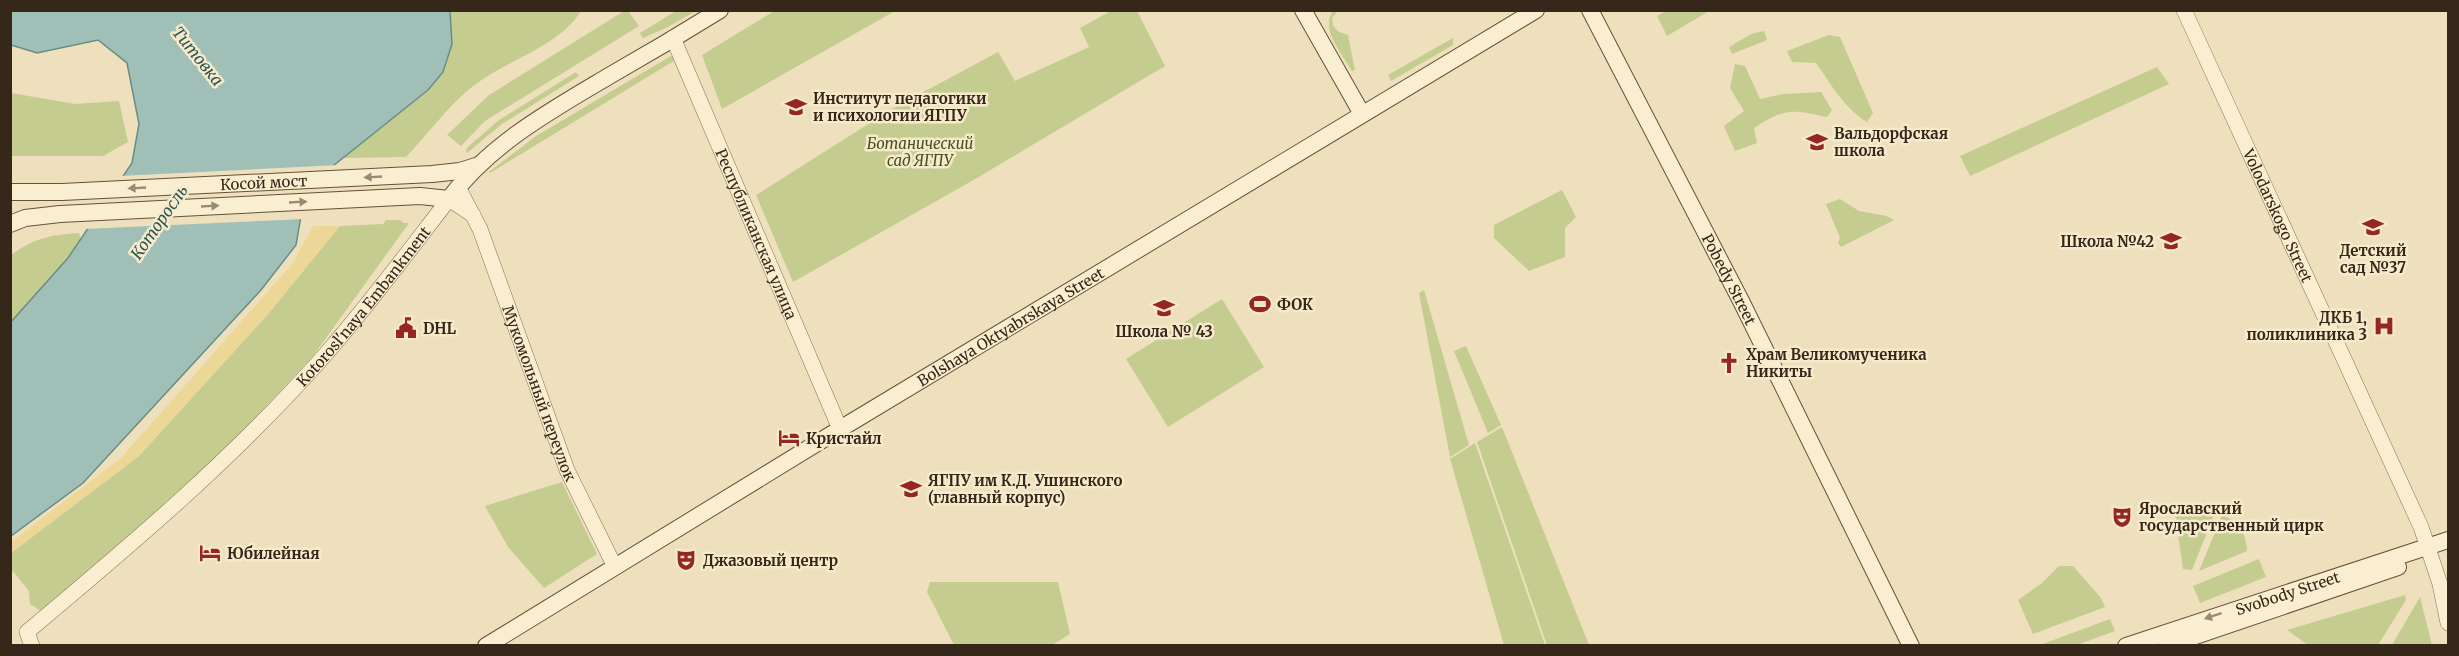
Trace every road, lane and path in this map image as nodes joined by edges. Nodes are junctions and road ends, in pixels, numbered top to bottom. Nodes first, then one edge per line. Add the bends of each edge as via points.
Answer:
1 (720, 10) edge
2 (1303, 10) edge
3 (1536, 10) edge
4 (1590, 10) edge
5 (2184, 10) edge
6 (673, 38) junction
7 (1362, 114) junction
8 (476, 166) junction
9 (438, 174) junction
10 (17, 192) edge
11 (454, 193) junction
12 (18, 221) edge
13 (840, 429) junction
14 (2448, 540) edge
15 (2448, 547) edge
16 (2429, 550) junction
17 (615, 567) junction
18 (2448, 623) edge
19 (29, 639) edge
20 (486, 645) edge
21 (1911, 645) edge
22 (2126, 645) edge
23 (2166, 645) edge

1 - 6 main road, Kotorosl'naya Embankment
2 - 7 main road
3 - 7 main road, Bolshaya Oktyabrskaya Street
4 - 21 main road, Pobedy Street via 1741,302
5 - 16 street, Volodarskogo Street
6 - 8 main road, Kotorosl'naya Embankment via 566,101
6 - 13 street, Республиканская улица
7 - 13 main road, Bolshaya Oktyabrskaya Street
8 - 9 main road, Косой мост
8 - 11 main road, Kotorosl'naya Embankment
9 -> 10 main road, Косой мост
9 - 11 main road
12 -> 11 main road, Косой мост via 60,214
11 - 17 street, Мукомольный переулок via 474,215 567,471
11 - 19 street, Kotorosl'naya Embankment via 324,356 212,472
13 - 17 main road, Bolshaya Oktyabrskaya Street
14 - 16 main road, Svobody Street
15 - 16 main road, Svobody Street
16 - 18 street, Volodarskogo Street
16 -> 22 main road, Svobody Street
16 - 23 main road, Svobody Street via 2355,582
17 - 20 main road, Bolshaya Oktyabrskaya Street

